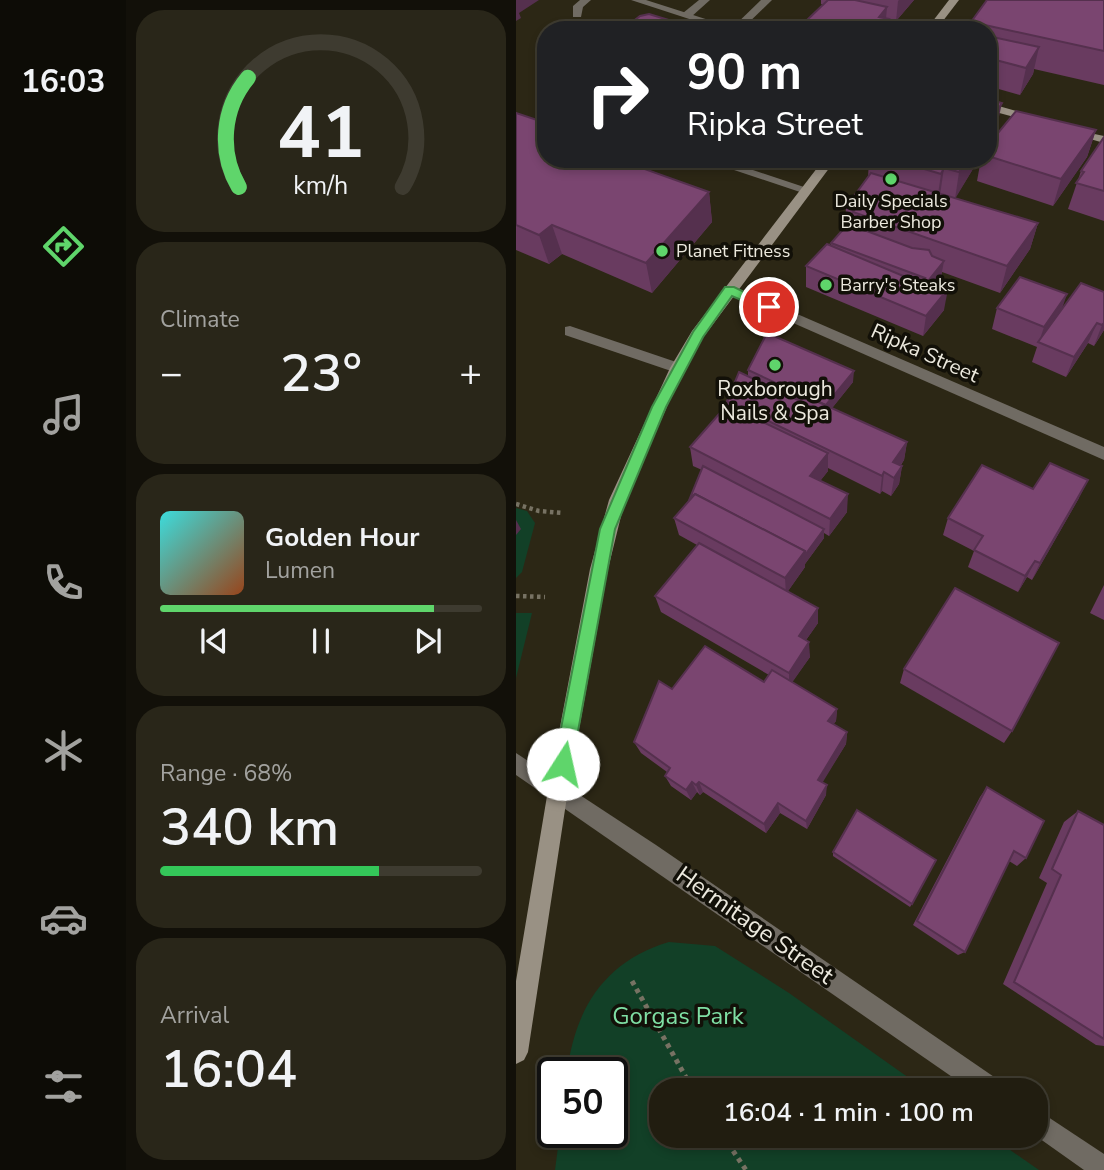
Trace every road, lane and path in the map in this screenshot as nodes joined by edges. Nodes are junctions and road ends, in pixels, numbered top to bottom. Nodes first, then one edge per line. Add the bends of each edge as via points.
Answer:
1 (586, 0) edge
2 (636, 0) edge
3 (705, 0) edge
4 (767, 0) edge
5 (954, 0) edge
6 (577, 15) dead end
7 (687, 15) junction
8 (706, 21) edge
9 (745, 21) edge
10 (938, 21) edge
11 (997, 109) edge
12 (1104, 140) edge
13 (736, 168) edge
14 (823, 168) edge
15 (807, 190) junction
16 (730, 290) junction
17 (570, 331) dead end
18 (677, 368) junction
19 (1104, 454) edge
20 (516, 504) edge
21 (563, 513) dead end
22 (516, 596) edge
23 (545, 597) dead end
24 (516, 763) edge
25 (558, 790) junction
26 (632, 981) dead end
27 (516, 1052) edge
28 (686, 1078) edge
29 (974, 1078) edge
30 (1048, 1129) edge
31 (731, 1148) edge
32 (1104, 1169) edge
33 (746, 1170) edge

1 - 6 street via 578,6
2 - 7 street
3 - 7 street
4 - 9 street
5 - 10 main road
7 - 8 street
11 - 12 main road
13 - 15 street
14 - 15 main road
15 - 16 main road
16 - 18 main road
16 - 19 street, Ripka Street
17 - 18 street
18 - 25 main road via 607,529
20 - 21 path
22 - 23 path
24 - 25 street, Hermitage Street
25 - 27 main road
25 - 29 street, Hermitage Street
26 - 28 path
30 - 32 street
31 - 33 path

